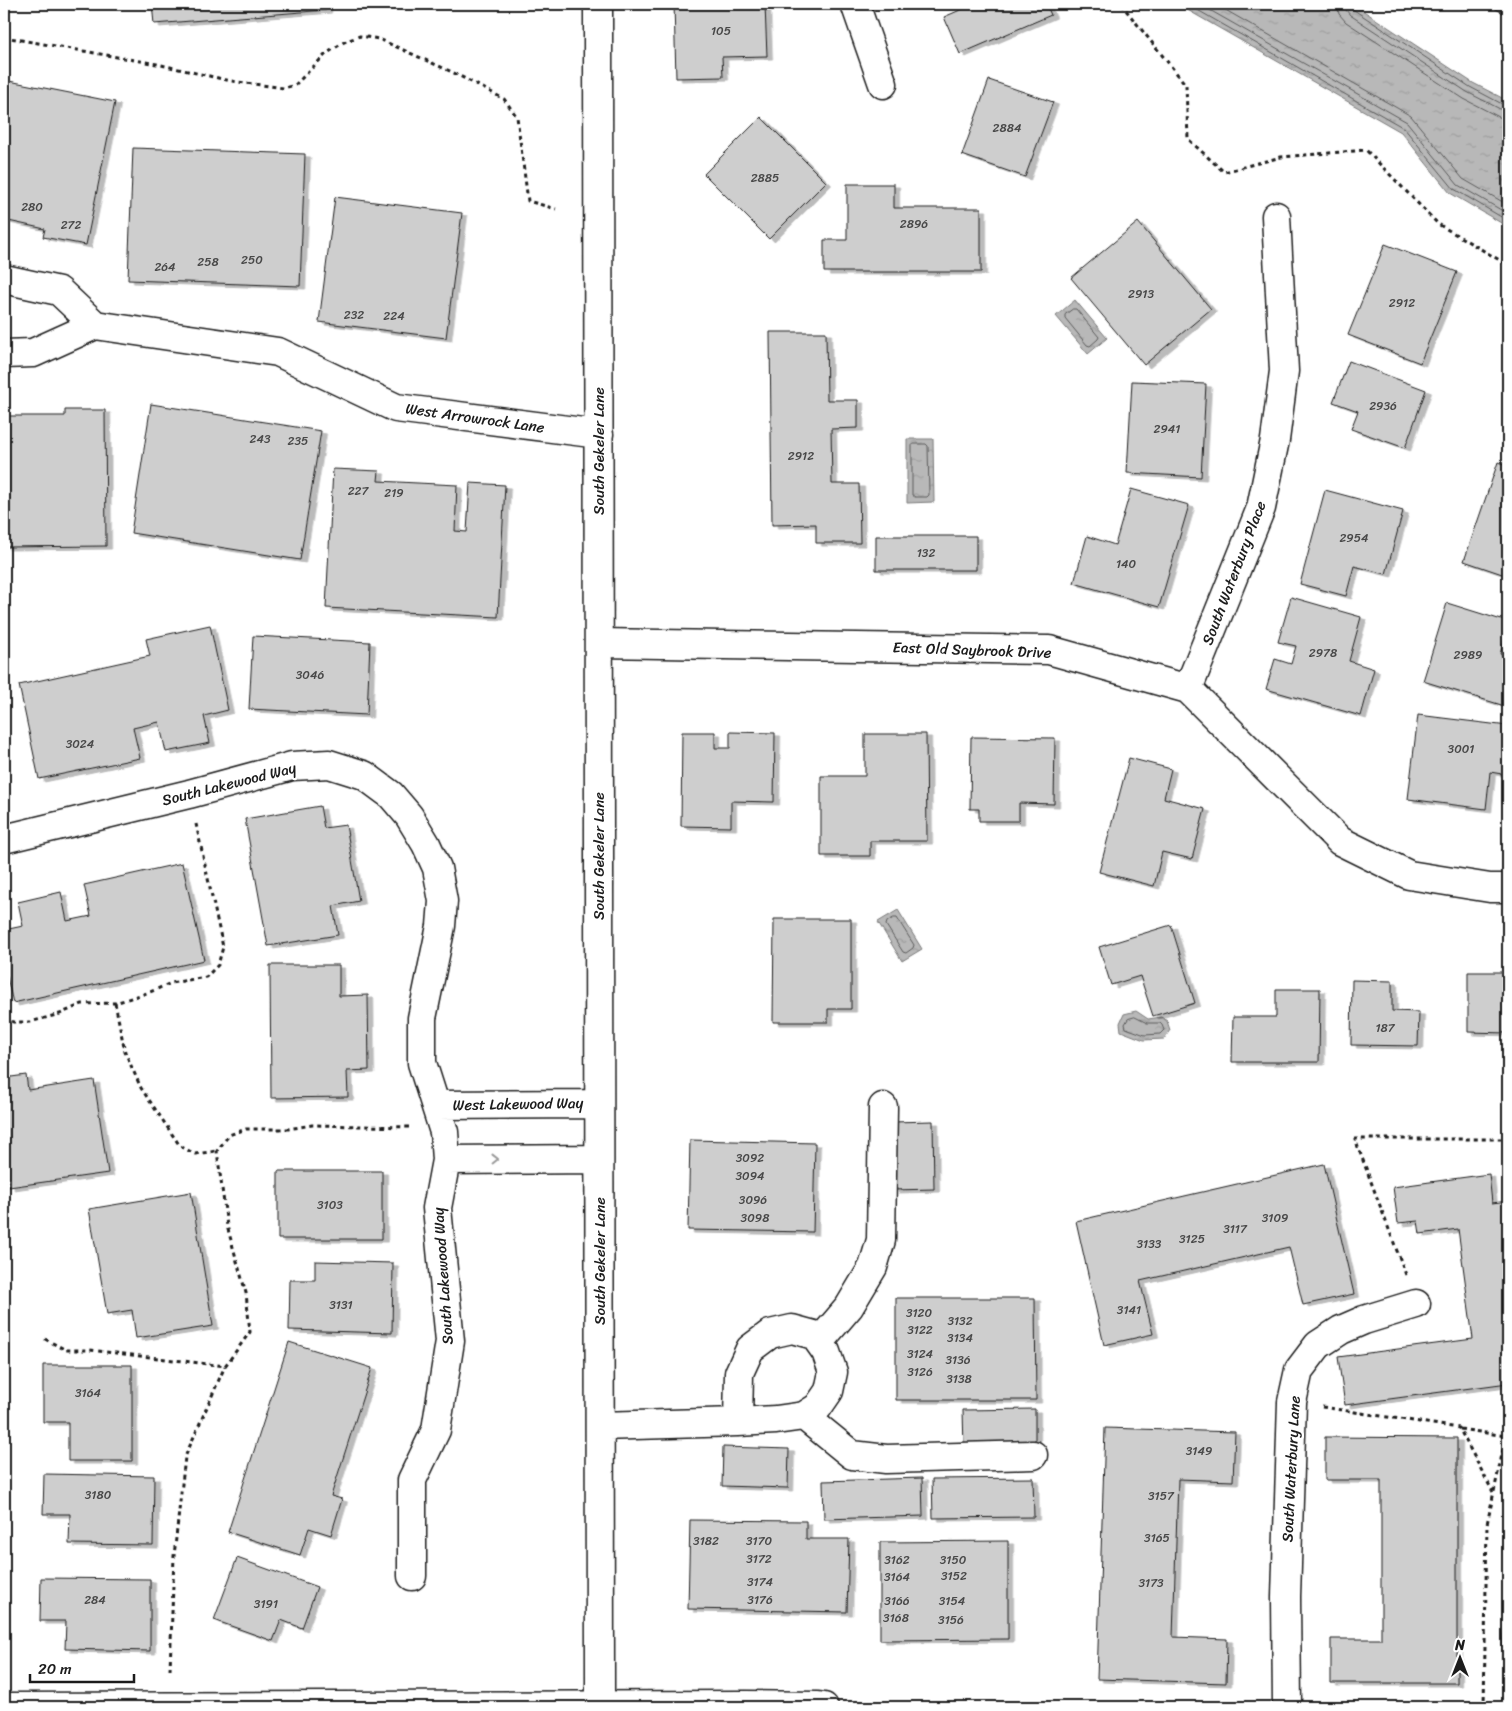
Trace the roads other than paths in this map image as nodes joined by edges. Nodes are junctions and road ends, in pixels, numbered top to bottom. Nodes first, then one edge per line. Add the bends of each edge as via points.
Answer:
1 (598, 4) edge
2 (855, 4) edge
3 (883, 84) dead end
4 (1276, 216) dead end
5 (4, 279) edge
6 (95, 325) junction
7 (4, 354) edge
8 (598, 434) junction
9 (599, 643) junction
10 (1188, 689) junction
11 (4, 838) edge
12 (1508, 888) edge
13 (599, 1104) junction
14 (436, 1105) junction
15 (883, 1107) dead end
16 (599, 1159) junction
17 (446, 1160) junction
18 (1416, 1304) road end
19 (819, 1342) junction
20 (804, 1416) junction
21 (738, 1422) junction
22 (600, 1426) junction
23 (1033, 1456) dead end
24 (412, 1576) dead end
25 (600, 1706) edge
26 (4, 1707) edge
27 (824, 1707) edge
28 (1287, 1707) edge

1 - 8 street, South Gekeler Lane
2 - 3 street
4 - 10 street, South Waterbury Place via 1284,371 1275,440 1261,508
5 - 6 street via 59,291
6 - 7 street via 33,353
6 - 8 street, West Arrowrock Lane via 278,352 396,408
8 - 9 street, South Gekeler Lane
9 - 10 street, East Old Saybrook Drive via 1049,650
9 - 13 street, South Gekeler Lane
10 - 12 street, East Old Saybrook Drive via 1340,841 1409,875
11 - 14 street, South Lakewood Way via 292,766 329,764 364,775 391,795 409,816 437,868 443,901 441,926 422,1018 422,1063
13 - 14 street, West Lakewood Way
13 - 16 street, South Gekeler Lane
14 - 17 street, South Lakewood Way via 444,1132
15 - 19 street via 882,1240 873,1267 849,1307
17 -> 16 street
16 - 22 street, South Gekeler Lane
17 - 24 street, South Lakewood Way via 437,1208 450,1341 436,1430 412,1480
18 - 28 street, South Waterbury Lane via 1340,1330 1318,1345 1299,1370 1292,1402 1286,1597
19 - 20 street via 833,1372 829,1391 818,1407
19 - 21 street via 814,1335 792,1329 770,1334 750,1349 739,1373
20 - 21 street
20 - 23 street via 852,1455 886,1459
21 - 22 street
22 - 25 street, South Gekeler Lane
25 - 26 street
25 - 27 street via 746,1704

